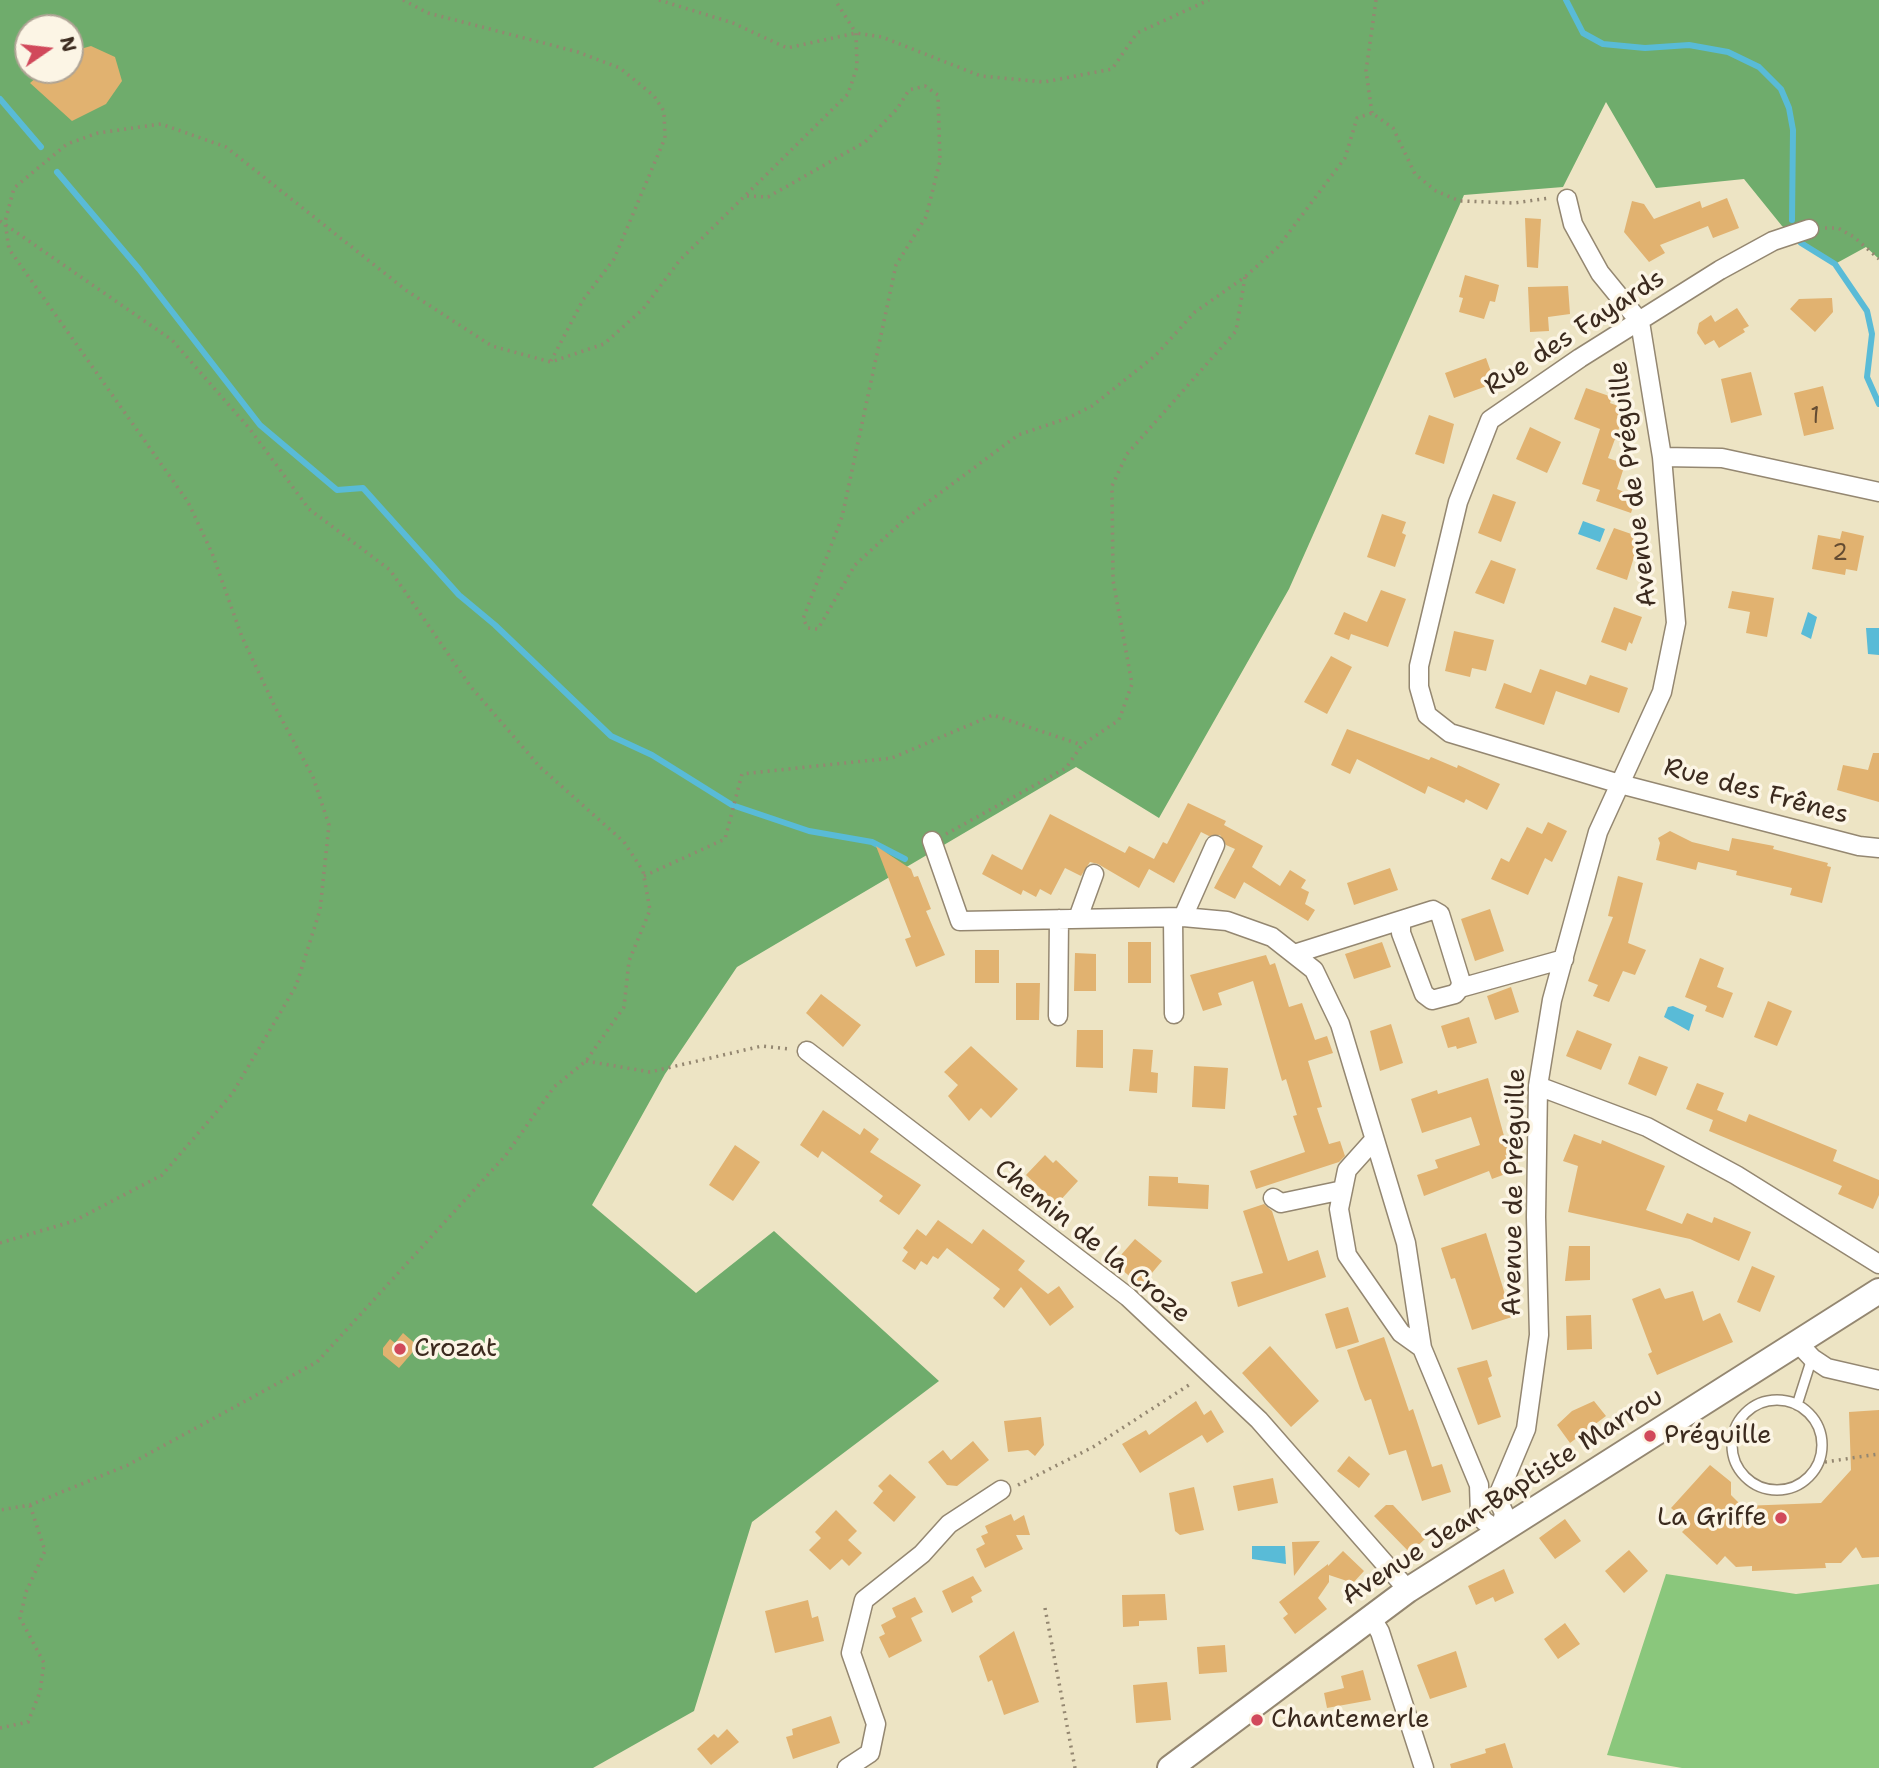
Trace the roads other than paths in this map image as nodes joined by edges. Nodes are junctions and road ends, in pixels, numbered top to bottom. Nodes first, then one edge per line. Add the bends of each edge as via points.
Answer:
1 (1567, 200) road end
2 (1809, 229) road end
3 (1640, 322) junction
4 (1662, 457) junction
5 (1879, 492) edge
6 (1620, 784) junction
7 (932, 841) road end
8 (1215, 845) dead end
9 (1879, 848) edge
10 (1094, 874) dead end
11 (1178, 917) junction
12 (1077, 918) junction
13 (1059, 919) junction
14 (1401, 923) junction
15 (1294, 954) junction
16 (1564, 958) junction
17 (1460, 988) junction
18 (1174, 1014) dead end
19 (1058, 1016) dead end
20 (807, 1051) road end
21 (1538, 1086) junction
22 (1373, 1140) junction
23 (1343, 1190) junction
24 (1273, 1198) dead end
25 (1879, 1264) edge
26 (1879, 1291) edge
27 (1422, 1348) junction
28 (1805, 1351) junction
29 (1879, 1380) edge
30 (1797, 1405) junction
31 (1479, 1485) junction
32 (1001, 1490) road end
33 (1497, 1498) junction
34 (1500, 1532) junction
35 (1408, 1590) junction
36 (1371, 1617) junction
37 (847, 1768) edge
38 (1170, 1768) edge
39 (1424, 1768) edge

1 - 3 street via 1573,224 1600,273
2 - 3 street, Rue des Fayards via 1754,250
3 - 4 street, Avenue de Préguille
3 - 6 street, Rue des Fayards via 1490,420 1458,502 1419,666 1427,715 1450,733
4 - 5 street via 1722,458
4 - 6 street, Avenue de Préguille via 1676,623 1662,692
6 - 9 street, Rue des Frênes
6 - 16 street, Avenue de Préguille via 1598,832
7 - 13 street via 960,921
8 - 11 street
10 - 12 street
11 - 12 street
11 - 15 street via 1227,920 1272,937
11 - 18 street
12 - 13 street
13 - 19 street
14 - 15 street
14 - 17 street via 1424,994 1432,1000 1455,994
14 - 17 street via 1433,910 1440,914
15 - 22 street via 1314,970 1340,1024
16 - 17 street
16 - 21 street, Avenue de Préguille
20 - 35 street, Chemin de la Croze via 1128,1297 1297,1461
21 - 25 street via 1647,1126
21 - 33 street, Avenue de Préguille via 1539,1335 1527,1429
22 - 23 street via 1347,1170
22 - 27 street via 1406,1243
23 - 24 street via 1281,1203
23 - 27 street via 1339,1209 1347,1255 1401,1333
26 - 28 main road, Avenue Jean-Baptiste Marrou
27 - 31 street
28 - 29 street via 1827,1368
28 - 30 lane
28 - 34 main road, Avenue Jean-Baptiste Marrou
30 - 30 lane via 1819,1430 1822,1448 1818,1463 1802,1483 1791,1488 1769,1490 1751,1482 1733,1458 1734,1430 1749,1409 1777,1400
31 - 33 street
31 - 34 street via 1480,1515
32 - 37 street via 949,1524 922,1554 864,1600 851,1653 876,1724 870,1753
33 - 34 street, Avenue de Préguille via 1504,1513
34 - 35 main road, Avenue Jean-Baptiste Marrou
35 - 36 main road, Avenue Jean-Baptiste Marrou
36 - 38 main road, Avenue Jean-Baptiste Marrou
36 - 39 street

